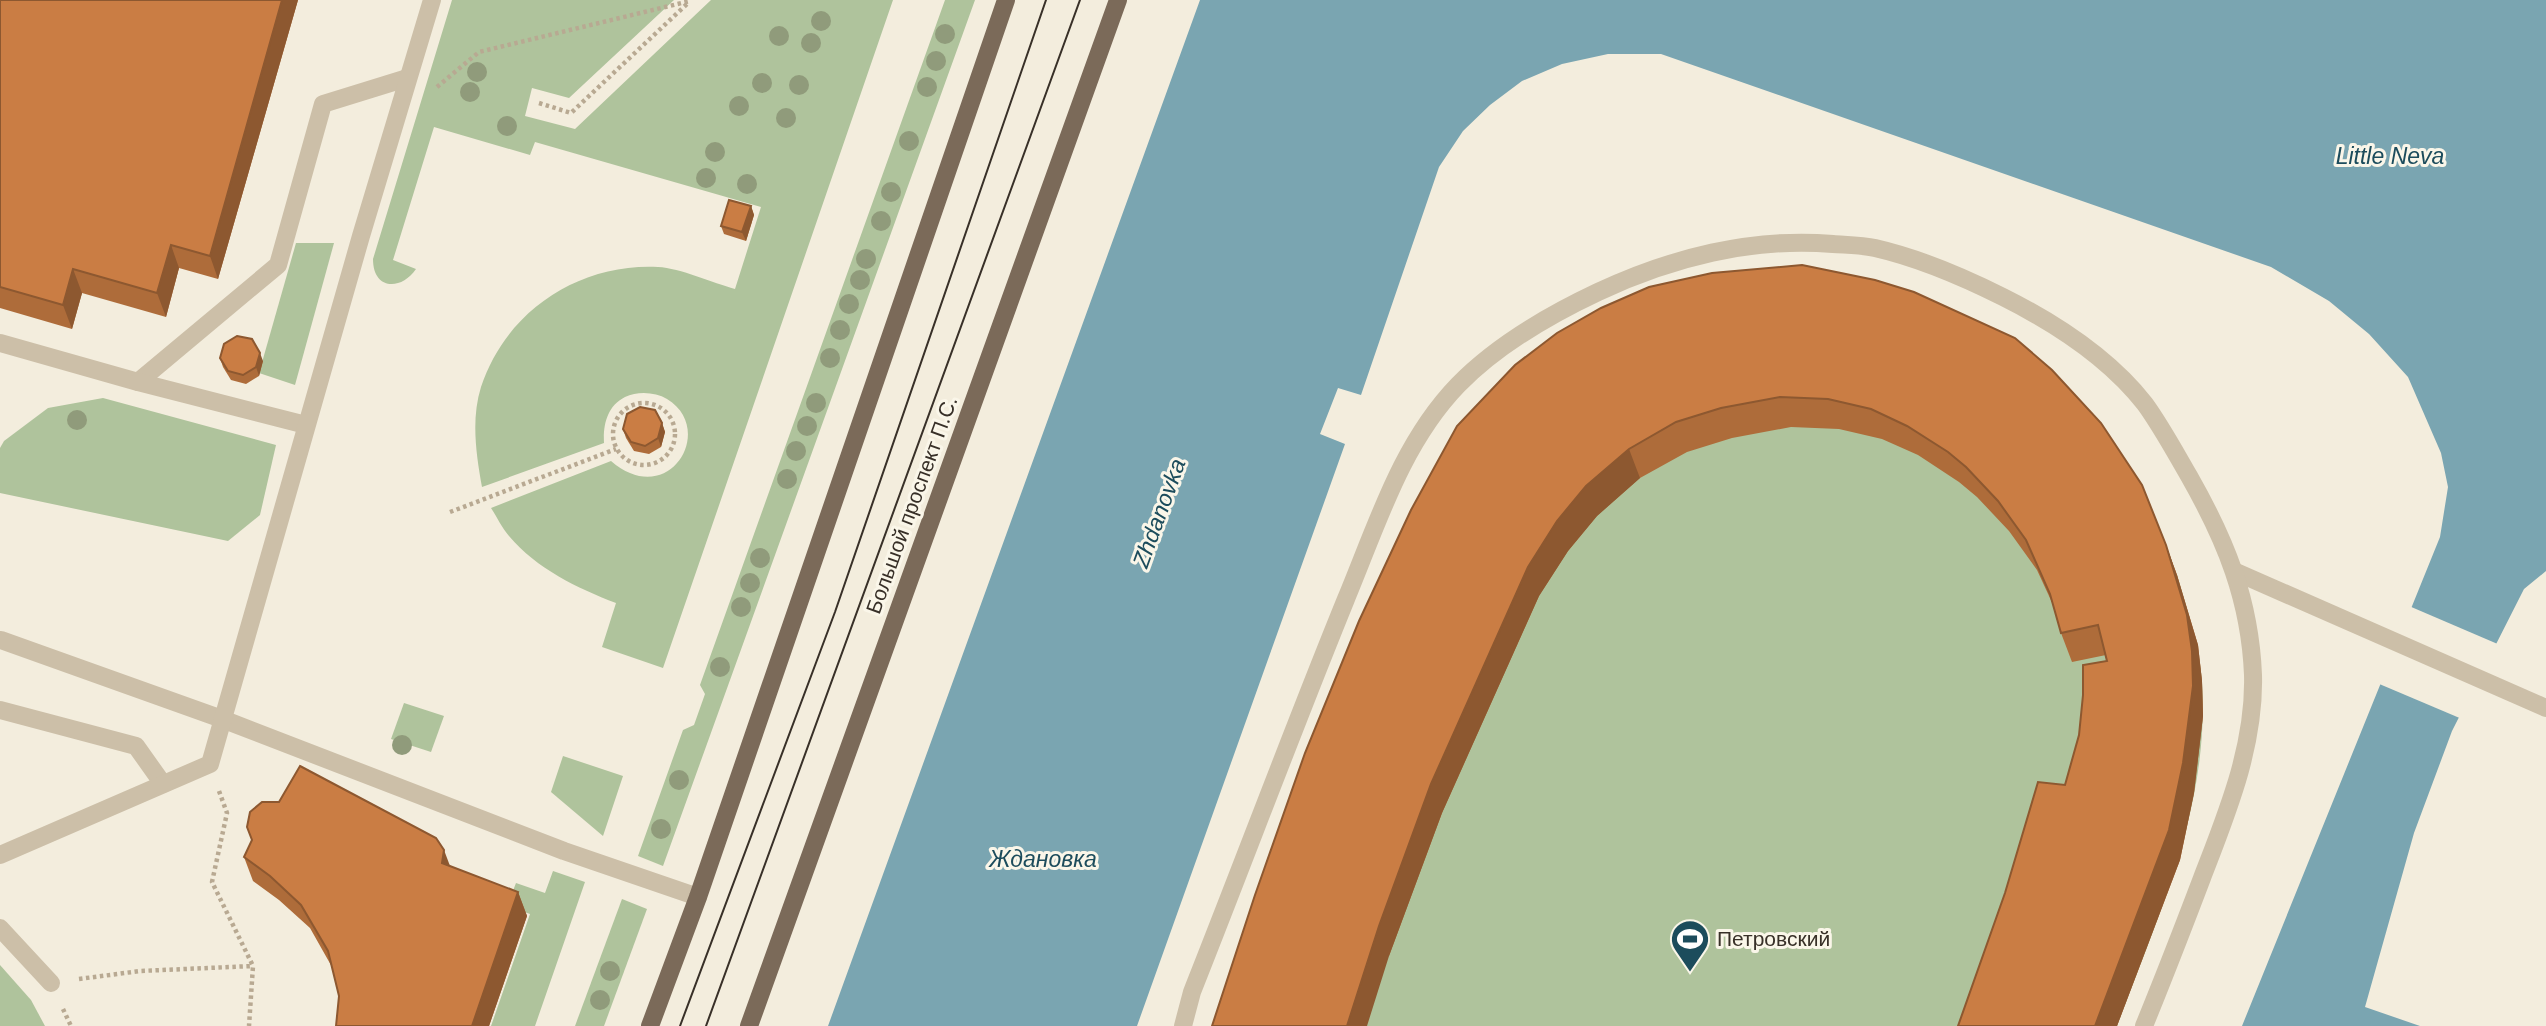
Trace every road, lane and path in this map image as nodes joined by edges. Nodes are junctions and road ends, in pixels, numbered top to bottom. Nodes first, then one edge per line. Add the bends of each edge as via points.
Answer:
1 (432, 0) edge
2 (691, 0) edge
3 (1006, 0) edge
4 (1118, 0) edge
5 (407, 78) junction
6 (436, 87) dead end
7 (539, 103) dead end
8 (0, 343) edge
9 (138, 382) junction
10 (306, 425) junction
11 (616, 449) junction
12 (450, 512) dead end
13 (2236, 572) junction
14 (1, 640) edge
15 (2546, 708) edge
16 (0, 710) edge
17 (222, 719) junction
18 (210, 764) junction
19 (163, 783) junction
20 (0, 855) edge
21 (698, 897) junction
22 (0, 928) edge
23 (253, 966) junction
24 (51, 983) joint
25 (249, 1026) edge
26 (650, 1026) edge
27 (749, 1026) edge
28 (1183, 1026) edge
29 (2144, 1026) edge

1 - 5 lane
2 - 6 path via 479,52
2 - 7 path via 570,113
3 - 21 main road
4 - 27 main road, Большой проспект П.С.
5 - 9 lane via 323,104 278,265
5 - 10 lane
8 - 9 lane
9 - 10 lane
10 - 17 lane
11 - 11 path via 616,419 627,408 641,403 656,405 668,414 675,442 667,456 639,466
11 - 12 path
13 - 15 lane
13 - 28 lane via 2201,497 2144,403 2100,359 2038,314 1965,278 1872,247 1773,243 1709,253 1619,282 1526,330 1460,383 1426,423 1400,470 1334,631 1192,992
13 - 29 lane via 2253,673 2244,755 2230,806
14 - 17 lane
16 - 19 lane via 136,746
17 - 18 lane
17 - 21 lane via 564,851
18 - 19 lane
18 - 23 path via 227,813 212,882
19 - 20 lane
21 - 26 main road
22 - 24 lane
23 - 24 path via 140,971
23 - 25 path

